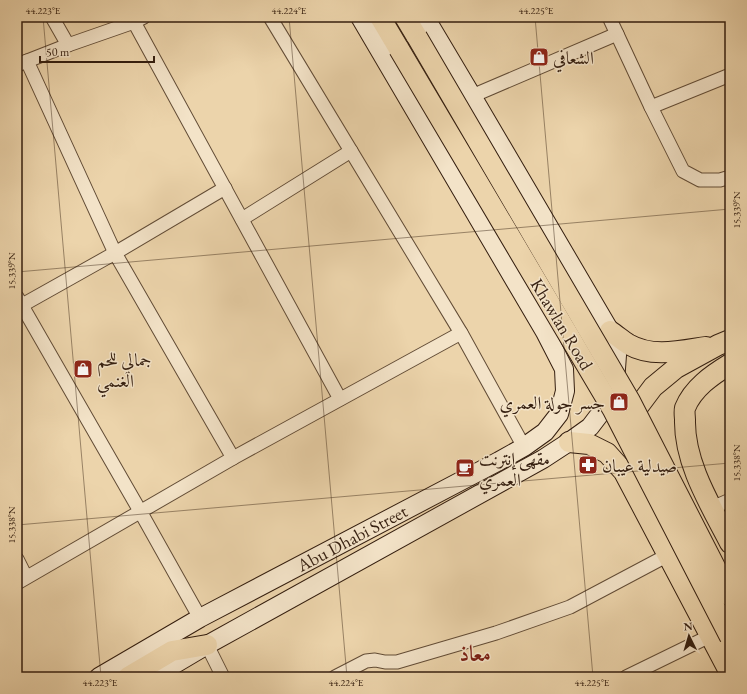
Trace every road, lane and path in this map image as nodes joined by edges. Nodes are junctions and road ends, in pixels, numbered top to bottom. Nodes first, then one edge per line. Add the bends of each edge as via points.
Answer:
1 (52, 17) edge
2 (270, 17) edge
3 (360, 17) edge
4 (380, 17) edge
5 (405, 17) edge
6 (425, 17) edge
7 (609, 17) edge
8 (139, 19) edge
9 (617, 34) junction
10 (68, 45) junction
11 (22, 63) edge
12 (730, 75) edge
13 (472, 96) junction
14 (651, 108) junction
15 (351, 151) junction
16 (730, 177) edge
17 (225, 188) junction
18 (242, 219) junction
19 (115, 253) junction
20 (18, 304) edge
21 (595, 305) junction
22 (610, 331) junction
23 (545, 332) junction
24 (461, 333) junction
25 (724, 343) edge
26 (730, 364) edge
27 (564, 369) joint
28 (340, 399) junction
29 (569, 442) junction
30 (524, 447) junction
31 (233, 458) junction
32 (499, 461) junction
33 (624, 472) junction
34 (510, 478) junction
35 (716, 502) edge
36 (140, 511) junction
37 (652, 525) junction
38 (730, 543) edge
39 (668, 555) junction
40 (17, 559) edge
41 (22, 580) edge
42 (730, 596) edge
43 (200, 618) junction
44 (710, 636) junction
45 (730, 637) edge
46 (207, 645) junction
47 (730, 673) edge
48 (99, 677) edge
49 (128, 677) edge
50 (153, 677) edge
51 (224, 677) edge
52 (335, 677) edge
53 (626, 677) edge

1 - 10 street
2 - 15 street
3 - 23 main road, Khawlan Road
4 - 45 main road, Khawlan Road, bridge via 613,410
5 - 42 main road, Khawlan Road, bridge via 630,401
6 - 13 main road, Khawlan Road
7 - 9 street
8 - 10 street
8 - 17 street
9 - 13 street
9 - 14 street
10 - 11 street
11 - 19 street
12 - 14 street
13 - 21 main road, Khawlan Road
14 - 16 street via 683,171 700,180
15 - 18 street
15 - 24 street
17 - 18 street
17 - 19 street
18 - 28 street
19 - 20 street
19 - 31 street
20 - 36 street
21 - 22 main road, Khawlan Road
21 - 23 main road
22 - 25 main road via 628,344 645,351 666,353
22 - 29 main road, Khawlan Road via 617,356 615,382 606,406 590,427
23 - 27 main road, Khawlan Road
24 - 28 street
24 - 30 street
25 - 33 main road via 676,368 653,387 632,415 622,444
26 - 35 main road via 694,392 684,410 684,429 696,473
27 - 30 main road, Abu Dhabi Street via 565,391 559,414 545,432
28 - 31 street
29 - 33 main road via 589,444 607,453
29 - 34 main road, Abu Dhabi Street
30 - 32 main road, Abu Dhabi Street
31 - 36 street
32 - 34 main road via 506,461 512,472
32 - 43 main road, Abu Dhabi Street
33 - 37 main road
34 - 46 main road, Abu Dhabi Street
35 - 37 main road
35 - 38 main road
36 - 41 street
36 - 43 street
37 - 39 main road
39 - 44 main road
39 - 52 street via 570,607 496,633 397,662 366,661
40 - 41 street
43 - 48 main road, Abu Dhabi Street
44 - 47 main road
44 - 53 street
46 - 49 main road via 172,651
46 - 50 main road, Abu Dhabi Street
46 - 51 street

